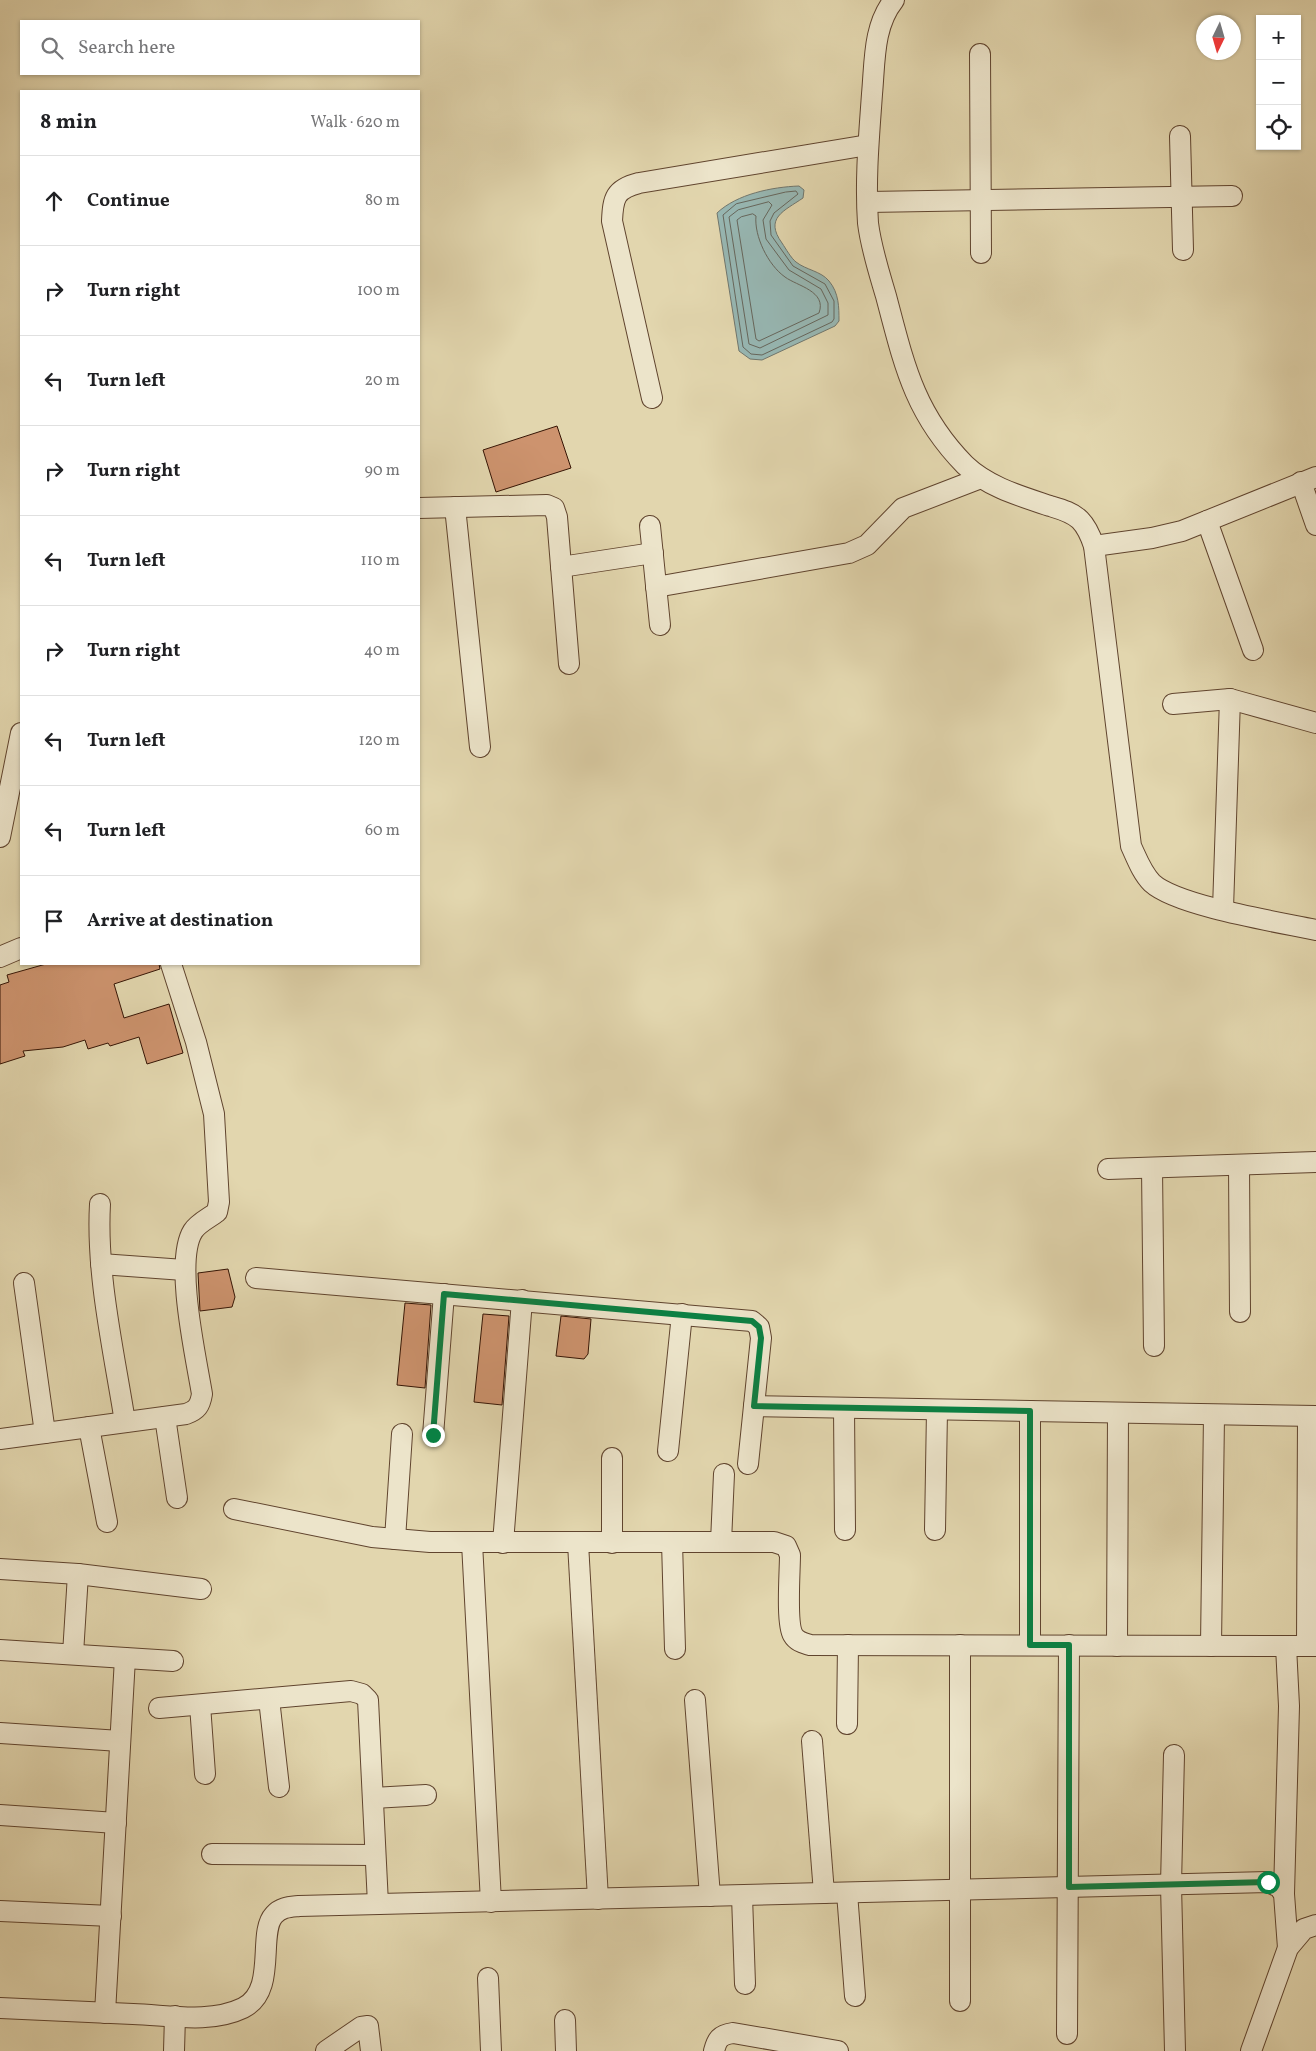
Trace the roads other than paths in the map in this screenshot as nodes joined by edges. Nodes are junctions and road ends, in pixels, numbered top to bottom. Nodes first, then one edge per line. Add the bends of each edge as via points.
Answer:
1 (894, 0) edge
2 (980, 54) dead end
3 (1180, 136) dead end
4 (868, 145) junction
5 (1181, 196) junction
6 (1232, 196) dead end
7 (982, 200) junction
8 (868, 202) junction
9 (1183, 250) dead end
10 (981, 253) dead end
11 (652, 398) dead end
12 (982, 478) junction
13 (1308, 479) edge
14 (455, 507) junction
15 (420, 508) edge
16 (1207, 521) junction
17 (1316, 525) edge
18 (650, 526) dead end
19 (1094, 546) junction
20 (653, 553) junction
21 (561, 567) junction
22 (656, 587) junction
23 (660, 626) dead end
24 (1253, 650) dead end
25 (569, 664) dead end
26 (1230, 699) junction
27 (1173, 704) dead end
28 (1316, 723) edge
29 (20, 738) edge
30 (480, 747) dead end
31 (0, 837) edge
32 (1223, 909) junction
33 (1316, 930) edge
34 (20, 948) edge
35 (0, 957) edge
36 (171, 965) edge
37 (1316, 1162) edge
38 (1239, 1165) junction
39 (1152, 1168) junction
40 (1108, 1169) dead end
41 (100, 1204) dead end
42 (101, 1264) junction
43 (184, 1270) junction
44 (256, 1278) dead end
45 (24, 1283) dead end
46 (444, 1294) junction
47 (522, 1300) junction
48 (1240, 1312) dead end
49 (682, 1314) junction
50 (1154, 1346) dead end
51 (754, 1406) junction
52 (844, 1408) junction
53 (937, 1410) junction
54 (1030, 1411) junction
55 (1118, 1413) junction
56 (1214, 1414) junction
57 (1312, 1416) edge
58 (165, 1417) junction
59 (125, 1422) junction
60 (89, 1427) junction
61 (45, 1433) junction
62 (402, 1434) dead end
63 (433, 1435) dead end
64 (0, 1439) edge
65 (668, 1451) dead end
66 (612, 1458) dead end
67 (748, 1464) dead end
68 (724, 1474) dead end
69 (177, 1498) dead end
70 (234, 1509) dead end
71 (107, 1522) dead end
72 (845, 1530) dead end
73 (935, 1530) dead end
74 (395, 1539) junction
75 (672, 1542) junction
76 (721, 1542) junction
77 (472, 1543) junction
78 (504, 1543) junction
79 (578, 1543) junction
80 (612, 1543) junction
81 (0, 1568) edge
82 (78, 1574) junction
83 (201, 1588) dead end
84 (848, 1645) junction
85 (960, 1645) junction
86 (1030, 1645) junction
87 (1069, 1645) junction
88 (1116, 1646) junction
89 (1211, 1646) junction
90 (1286, 1646) junction
91 (1311, 1646) edge
92 (675, 1648) dead end
93 (0, 1650) edge
94 (73, 1654) junction
95 (125, 1658) junction
96 (173, 1661) dead end
97 (269, 1698) junction
98 (695, 1700) dead end
99 (200, 1704) junction
100 (159, 1708) dead end
101 (847, 1724) dead end
102 (0, 1733) edge
103 (120, 1741) junction
104 (812, 1741) dead end
105 (1174, 1755) dead end
106 (205, 1774) dead end
107 (279, 1787) dead end
108 (426, 1795) dead end
109 (373, 1798) junction
110 (0, 1815) edge
111 (116, 1823) junction
112 (212, 1854) dead end
113 (375, 1855) junction
114 (1171, 1885) junction
115 (1069, 1887) junction
116 (959, 1890) junction
117 (847, 1893) junction
118 (824, 1894) junction
119 (1284, 1894) junction
120 (710, 1896) junction
121 (742, 1896) junction
122 (598, 1899) junction
123 (491, 1902) junction
124 (378, 1904) junction
125 (0, 1911) edge
126 (111, 1916) junction
127 (1316, 1925) edge
128 (1288, 1948) junction
129 (488, 1978) dead end
130 (745, 1984) dead end
131 (855, 1996) dead end
132 (960, 2001) dead end
133 (0, 2008) edge
134 (105, 2013) junction
135 (175, 2016) junction
136 (565, 2020) dead end
137 (1067, 2034) dead end
138 (793, 2047) edge
139 (174, 2051) edge
140 (326, 2051) edge
141 (371, 2051) edge
142 (491, 2051) edge
143 (566, 2051) edge
144 (714, 2051) edge
145 (838, 2051) edge
146 (1175, 2051) edge
147 (1251, 2051) edge

1 - 4 street via 879,31
2 - 7 street
3 - 5 street
4 - 8 street
4 - 11 street via 639,183 626,186 617,194 612,221
5 - 6 street
5 - 7 street
5 - 9 street
7 - 8 street
7 - 10 street
8 - 12 street via 874,251 913,388 932,426 965,464
12 - 19 street via 1008,491 1071,513 1081,520
12 - 22 street via 904,508 867,545 849,553
13 - 16 street
13 - 17 street
14 - 15 street
14 - 21 street via 547,505 554,508
14 - 30 street
16 - 19 street via 1152,538
16 - 24 street
18 - 20 street
19 - 32 street via 1131,846 1152,883 1180,899
20 - 21 street
20 - 22 street
21 - 25 street
22 - 23 street
26 - 27 street
26 - 28 street
26 - 32 street
29 - 31 street
32 - 33 street
34 - 35 street
36 - 43 street via 212,1106 219,1202 217,1212 197,1225 192,1233
37 - 38 street
38 - 39 street
38 - 48 street
39 - 40 street
39 - 50 street
41 - 42 street
42 - 43 street
42 - 59 street
43 - 58 street via 202,1394 196,1410
44 - 46 street
45 - 61 street
46 - 47 street
46 - 63 street
47 - 49 street
47 - 78 street
49 - 51 street via 741,1319 752,1321 759,1327 761,1338
49 - 65 street
51 - 52 street
51 - 67 street
52 - 53 street
52 - 72 street
53 - 54 street
53 - 73 street
54 - 55 street
54 - 86 street
55 - 56 street
55 - 88 street
56 - 57 street
56 - 89 street
57 - 91 street
58 - 59 street
58 - 69 street
59 - 60 street
60 - 61 street
60 - 71 street
61 - 64 street
62 - 74 street
66 - 80 street
68 - 76 street
70 - 74 street
74 - 77 street
75 - 76 street
75 - 80 street
75 - 92 street
76 - 84 street via 774,1542 786,1546 790,1555 790,1624 793,1636 810,1645
77 - 78 street
77 - 123 street
78 - 79 street
79 - 80 street
79 - 122 street
81 - 82 street
82 - 83 street
82 - 94 street
84 - 85 street
84 - 101 street
85 - 86 street
85 - 116 street
86 - 87 street
87 - 88 street
87 - 115 street
88 - 89 street
89 - 90 street
90 - 91 street
90 - 119 street via 1289,1706
93 - 94 street
94 - 95 street
95 - 96 street
95 - 103 street
97 - 99 street
97 - 107 street
97 - 109 street via 351,1691 362,1694 368,1700
98 - 120 street
99 - 100 street
99 - 106 street
102 - 103 street
103 - 111 street
104 - 118 street
105 - 114 street
108 - 109 street
109 - 113 street
110 - 111 street
111 - 126 street
112 - 113 street
113 - 124 street
114 - 115 street
114 - 119 street via 1268,1882 1279,1887
114 - 146 street
115 - 116 street
115 - 137 street
116 - 117 street
116 - 132 street
117 - 118 street
117 - 131 street
118 - 121 street
119 - 128 street
120 - 121 street
120 - 122 street
121 - 130 street
122 - 123 street
123 - 124 street
124 - 135 street via 284,1908 273,1915 264,1977 257,1995 244,2008 203,2017
125 - 126 street
126 - 134 street
127 - 128 street via 1304,1929
128 - 147 street
129 - 142 street
133 - 134 street
134 - 135 street
135 - 139 street
136 - 143 street
138 - 144 street via 733,2033 724,2034 717,2040
138 - 145 street
140 - 141 street via 361,2027 368,2026

